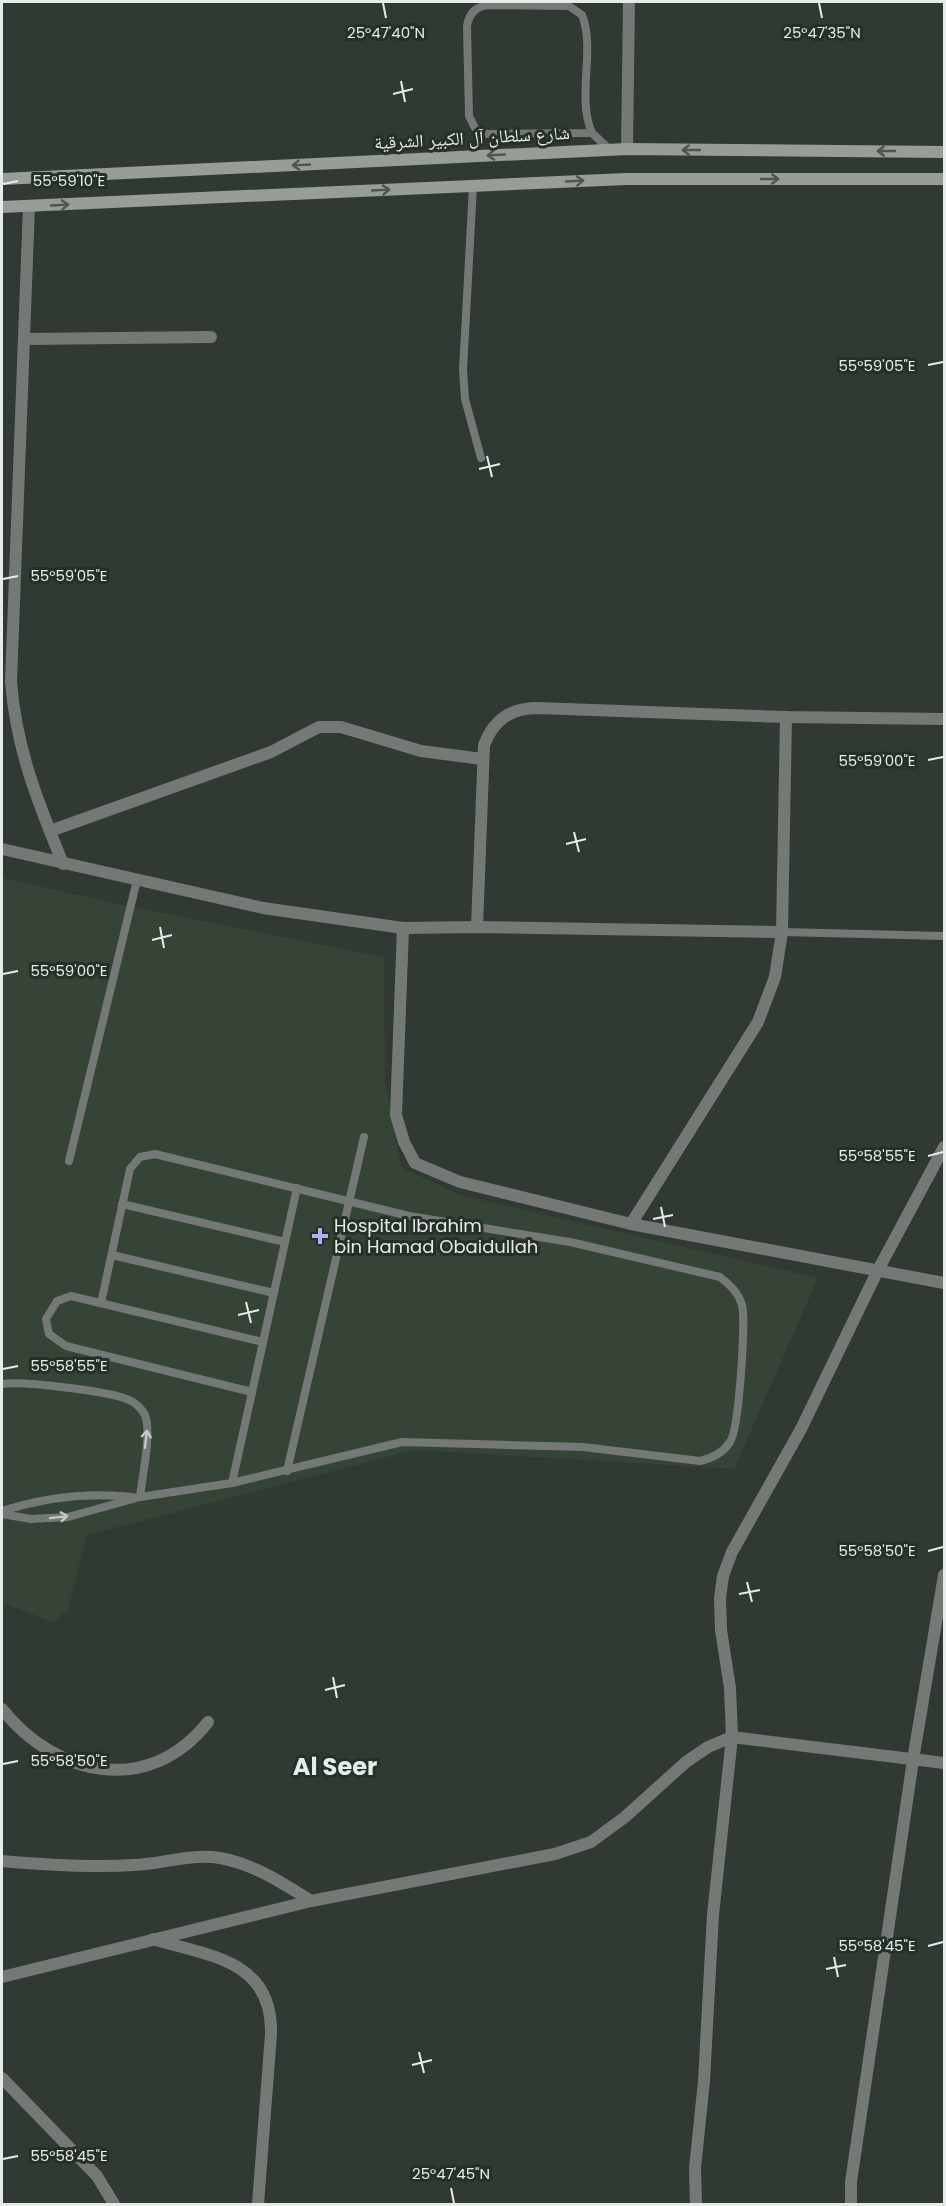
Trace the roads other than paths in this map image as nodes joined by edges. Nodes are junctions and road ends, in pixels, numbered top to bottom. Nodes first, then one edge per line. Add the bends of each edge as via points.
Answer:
1 (629, 2) edge
2 (592, 133) junction
3 (627, 149) junction
4 (611, 150) junction
5 (945, 152) edge
6 (2, 179) edge
7 (945, 179) edge
8 (473, 186) junction
9 (29, 206) junction
10 (2, 207) edge
11 (211, 337) dead end
12 (24, 339) junction
13 (481, 458) dead end
14 (786, 717) junction
15 (945, 719) edge
16 (482, 759) junction
17 (50, 831) junction
18 (2, 849) edge
19 (63, 864) junction
20 (137, 880) junction
21 (477, 927) junction
22 (403, 928) junction
23 (782, 932) junction
24 (945, 936) edge
25 (364, 1137) dead end
26 (945, 1147) edge
27 (69, 1161) dead end
28 (297, 1188) junction
29 (350, 1201) junction
30 (122, 1204) junction
31 (631, 1224) junction
32 (285, 1242) junction
33 (112, 1255) junction
34 (878, 1270) junction
35 (945, 1283) edge
36 (274, 1293) junction
37 (102, 1302) junction
38 (263, 1342) junction
39 (2, 1384) edge
40 (252, 1392) junction
41 (287, 1471) junction
42 (232, 1483) junction
43 (140, 1497) junction
44 (2, 1512) edge
45 (945, 1575) edge
46 (2, 1709) edge
47 (208, 1722) dead end
48 (732, 1737) junction
49 (913, 1760) junction
50 (945, 1764) edge
51 (2, 1861) edge
52 (311, 1901) junction
53 (152, 1938) junction
54 (2, 1977) edge
55 (2, 2078) edge
56 (114, 2205) edge
57 (258, 2205) edge
58 (696, 2205) edge
59 (851, 2205) edge

1 - 3 street
2 - 2 lane via 586,111 585,22 576,9 489,5 476,8 468,26 469,110 475,128 487,134
2 - 4 lane
3 - 4 main road, شارع سلطان آل الكبير الشرقية
5 -> 3 main road, شارع سلطان آل الكبير الشرقية
4 -> 6 main road, شارع سلطان آل الكبير الشرقية
8 -> 7 main road via 626,179
9 -> 8 main road
8 - 13 lane via 463,370 465,399
9 - 10 main road
9 - 12 street
11 - 12 street
12 - 17 street via 11,681 27,774
14 - 15 street
14 - 16 street via 524,708 510,712 489,731
14 - 23 street
16 - 17 street via 421,751 341,727 319,727 271,752
16 - 21 street
17 - 19 street
18 - 19 street
19 - 20 street
20 - 22 street via 263,908
20 - 27 lane
21 - 22 street
21 - 23 street
22 - 31 street via 396,1115 416,1163 460,1182
23 - 24 lane
23 - 31 street via 775,977 758,1022
25 - 29 lane
26 - 34 street
28 - 29 lane
28 - 30 lane via 147,1155 130,1169
28 - 32 lane
29 - 41 lane
29 - 41 lane via 440,1222 570,1242 720,1277 730,1285 742,1307 735,1432 716,1456 700,1461 582,1447 420,1441 381,1446
30 - 32 lane
30 - 33 lane
31 - 34 street
32 - 36 lane
33 - 36 lane
33 - 37 lane
34 - 35 street
34 - 48 street via 801,1429 745,1527 723,1576 721,1630
36 - 38 lane
37 - 38 lane
37 - 40 lane via 70,1296 57,1301 46,1319 53,1340
38 - 40 lane
43 -> 39 lane via 147,1428 144,1414 134,1402 28,1383
40 - 42 lane
41 - 42 lane
42 - 43 lane
43 - 44 lane via 52,1498
44 -> 43 lane via 31,1519 59,1518
45 - 49 street
46 - 47 street via 23,1734 52,1754 100,1769 133,1768 162,1760 188,1745
48 - 49 street
48 - 52 street via 686,1762 591,1842 555,1854
48 - 58 street via 713,1915
49 - 50 street
49 - 59 street via 851,2182
51 - 52 street via 70,1867 137,1865 198,1856 219,1858 256,1869
52 - 53 street
53 - 54 street
53 - 57 street via 242,1969 267,1997 271,2034
55 - 56 street via 97,2176

